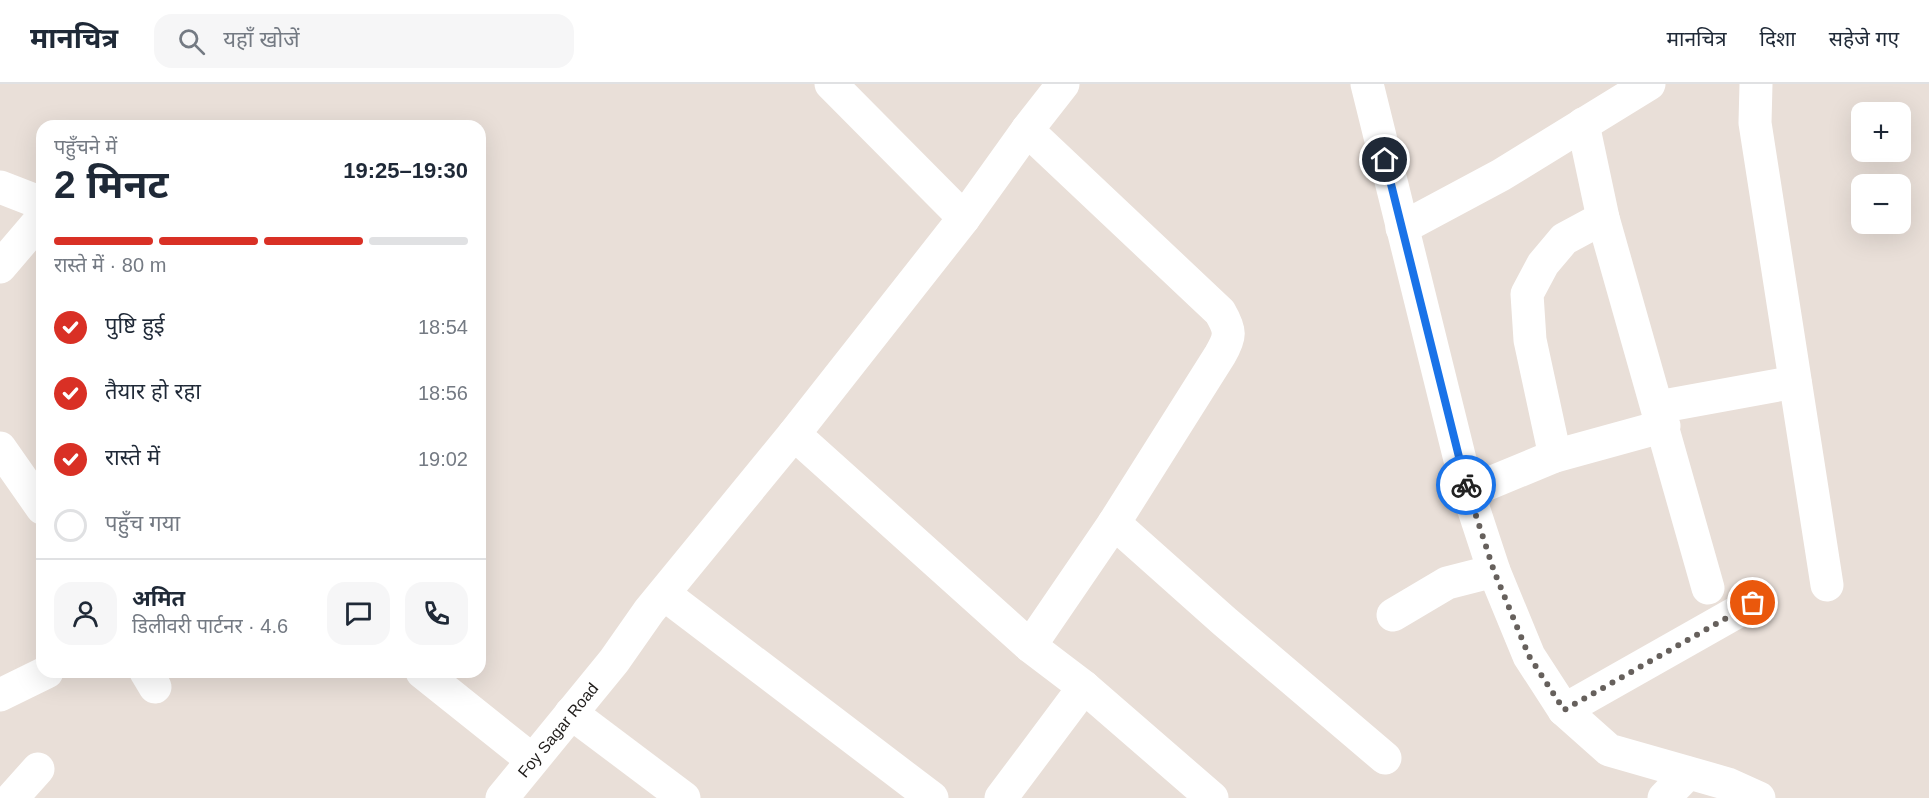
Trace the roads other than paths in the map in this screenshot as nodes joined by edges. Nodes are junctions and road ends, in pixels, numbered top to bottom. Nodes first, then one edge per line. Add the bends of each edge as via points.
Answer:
1 (831, 84) edge
2 (1063, 84) edge
3 (1649, 84) edge
4 (1756, 84) edge
5 (1373, 87) edge
6 (1583, 124) junction
7 (1027, 130) junction
8 (0, 187) edge
9 (36, 203) edge
10 (964, 218) junction
11 (1603, 218) junction
12 (36, 225) edge
13 (1402, 228) junction
14 (0, 267) edge
15 (1795, 382) junction
16 (1661, 417) junction
17 (794, 434) junction
18 (0, 448) edge
19 (1555, 456) junction
20 (1468, 492) junction
21 (36, 499) edge
22 (1114, 523) junction
23 (1494, 571) junction
24 (1827, 585) dead end
25 (1708, 588) dead end
26 (656, 603) junction
27 (1753, 603) dead end
28 (1393, 615) dead end
29 (1030, 646) junction
30 (36, 677) edge
31 (430, 678) edge
32 (1084, 687) junction
33 (0, 695) edge
34 (1564, 710) junction
35 (571, 713) junction
36 (1385, 758) dead end
37 (532, 760) junction
38 (38, 769) dead end
39 (1688, 773) junction
40 (670, 794) edge
41 (12, 798) edge
42 (502, 798) edge
43 (932, 798) edge
44 (1001, 798) edge
45 (1212, 798) edge
46 (1664, 798) edge
47 (1759, 798) edge

1 - 10 street
2 - 7 street, Foy Sagar Road
3 - 6 street
4 - 15 street via 1755,123
5 - 13 street
6 - 11 street
6 - 13 street via 1501,175
7 - 10 street, Foy Sagar Road
7 - 22 street via 1220,312 1229,327 1228,342
8 - 9 street
10 - 17 street, Foy Sagar Road
11 - 16 street
11 - 19 street via 1564,239 1543,264 1527,294 1530,340
12 - 14 street
13 - 20 street
15 - 16 street
15 - 24 street
16 - 19 street
16 - 25 street
17 - 26 street, Foy Sagar Road
17 - 29 street
18 - 21 street
19 - 20 street
20 - 23 street
22 - 29 street
22 - 36 street
23 - 28 street via 1447,583
23 - 34 street via 1529,656
26 - 35 street, Foy Sagar Road
26 - 43 street
27 - 34 street
29 - 32 street
30 - 33 street
31 - 37 street
32 - 44 street
32 - 45 street
34 - 39 street via 1609,750
35 - 37 street, Foy Sagar Road
35 - 40 street
37 - 42 street, Foy Sagar Road
38 - 41 street
39 - 46 street
39 - 47 street

